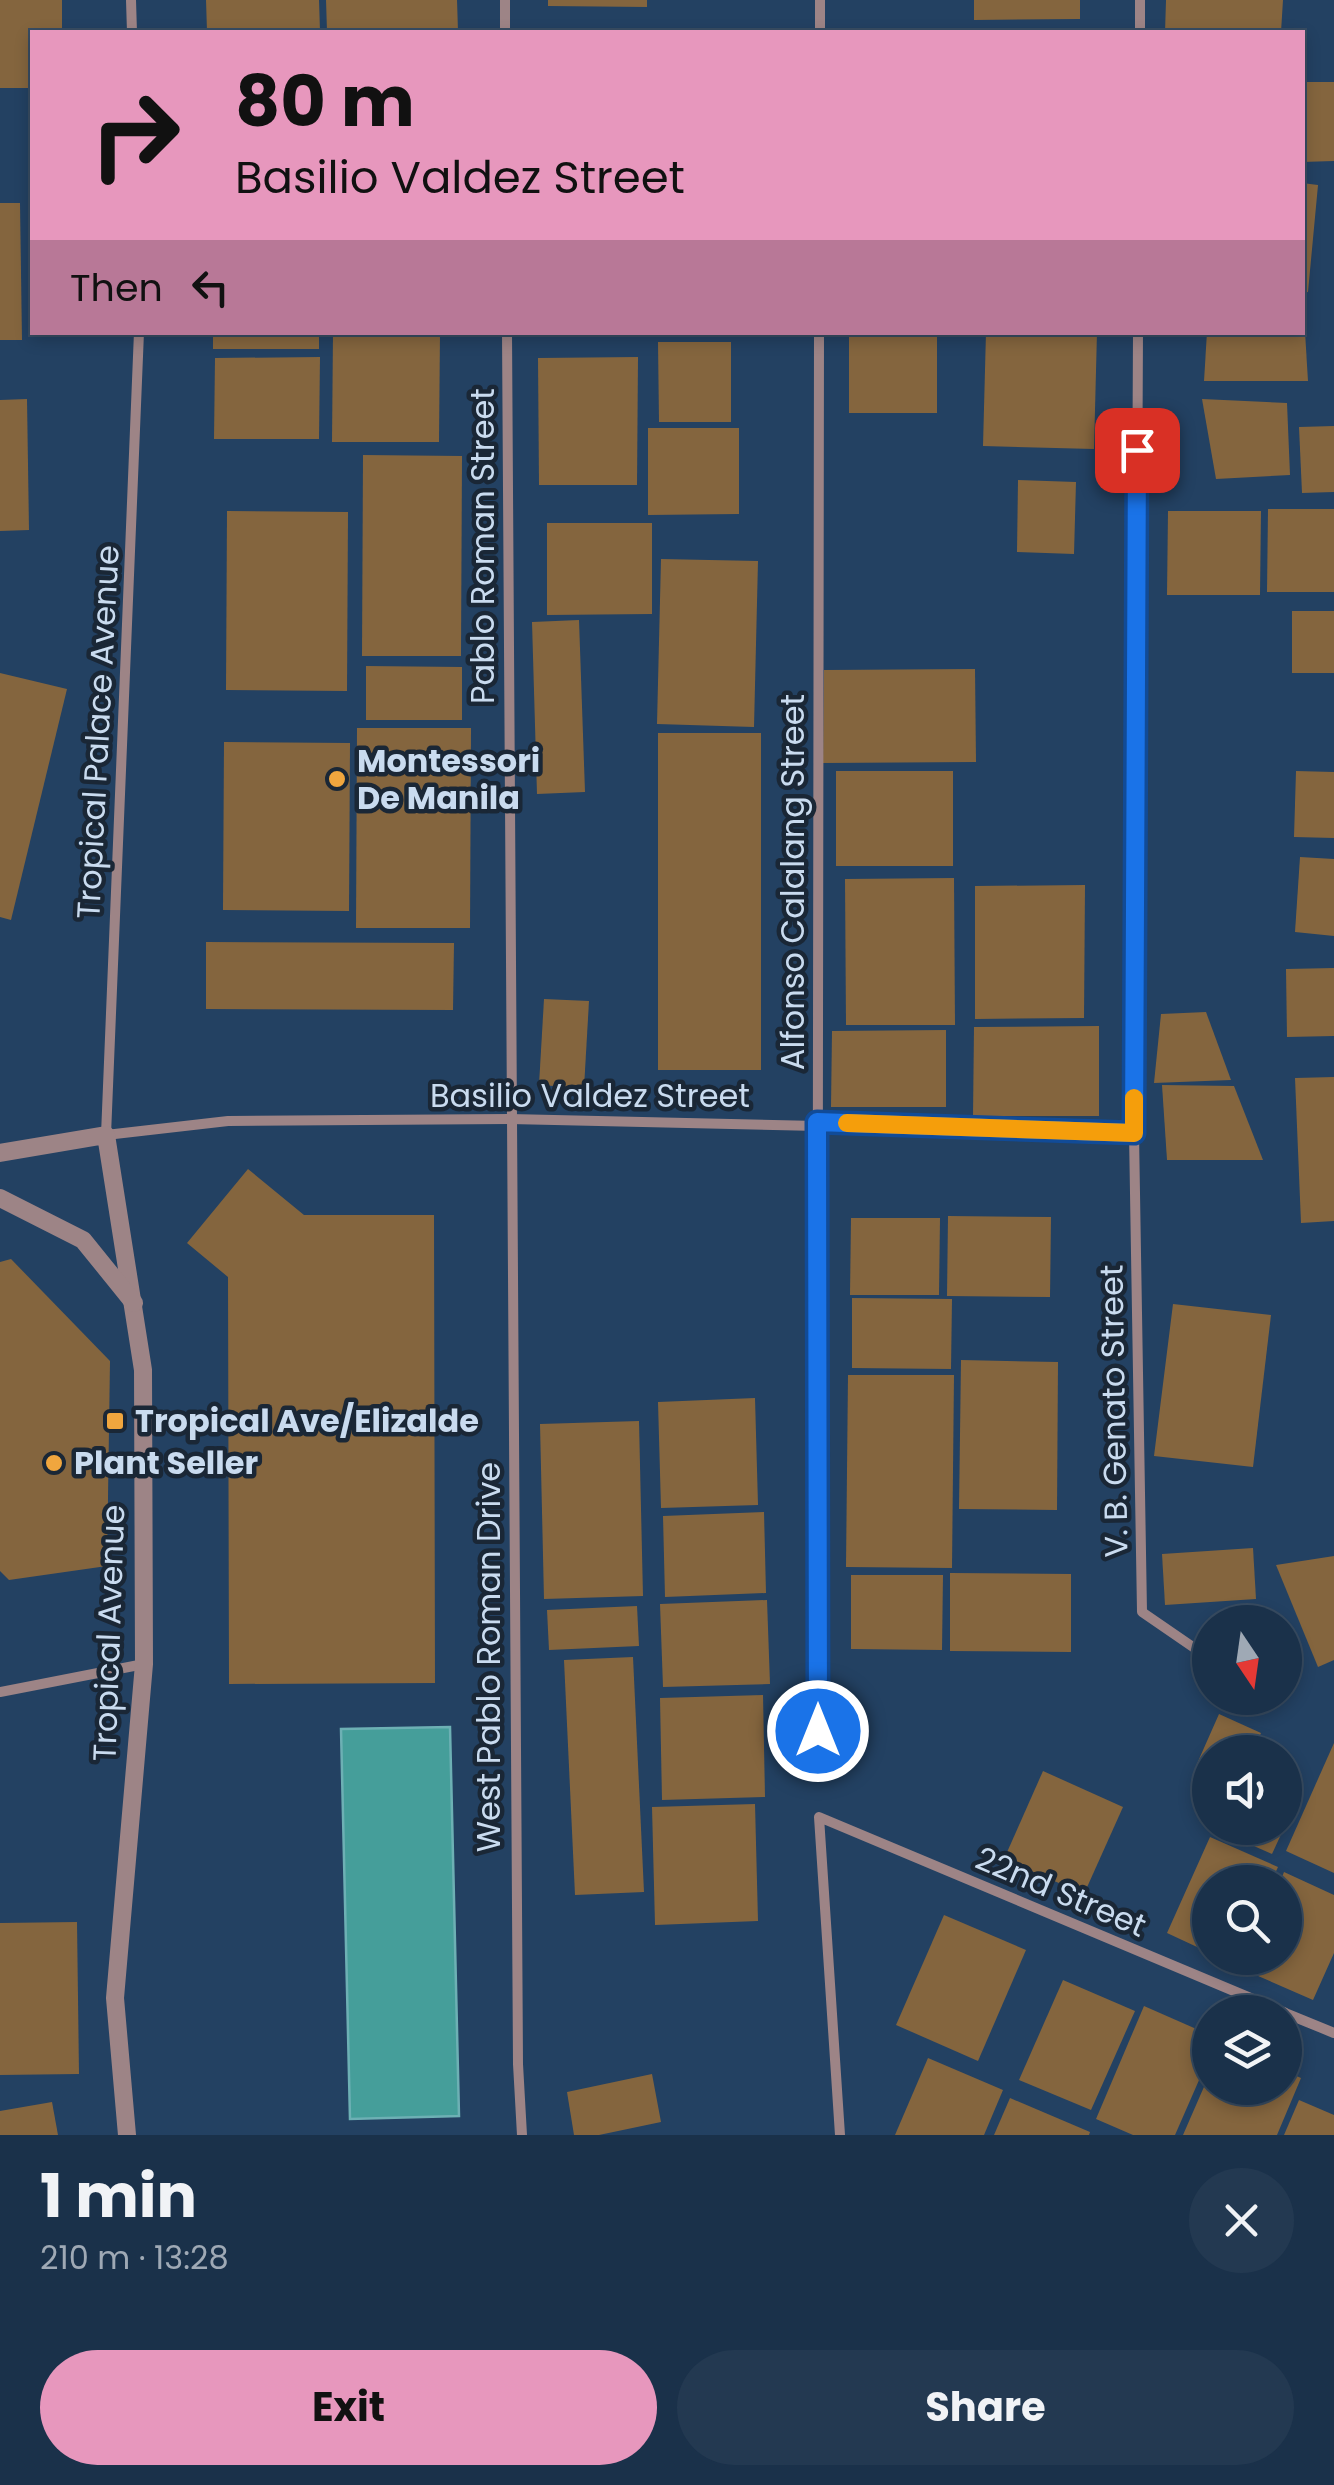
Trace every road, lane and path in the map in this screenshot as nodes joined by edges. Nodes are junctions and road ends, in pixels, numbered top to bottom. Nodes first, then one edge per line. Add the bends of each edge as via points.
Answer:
1 (131, 0) edge
2 (505, 0) edge
3 (820, 0) edge
4 (1140, 0) edge
5 (132, 30) edge
6 (506, 30) edge
7 (820, 30) edge
8 (1140, 30) edge
9 (139, 335) edge
10 (507, 335) edge
11 (819, 335) edge
12 (1138, 335) edge
13 (510, 1118) junction
14 (817, 1122) junction
15 (1134, 1133) junction
16 (106, 1135) junction
17 (0, 1152) edge
18 (0, 1198) edge
19 (137, 1308) junction
20 (1192, 1646) edge
21 (144, 1664) junction
22 (0, 1692) edge
23 (818, 1731) dead end
24 (1242, 1995) edge
25 (1302, 2020) edge
26 (1334, 2033) edge
27 (127, 2135) edge
28 (522, 2135) edge
29 (840, 2135) edge

1 - 5 street
2 - 6 street
3 - 7 street
4 - 8 street
9 - 16 street, Tropical Palace Avenue
10 - 13 street, Pablo Roman Street
11 - 14 street, Alfonso Calalang Street
12 - 15 street
13 - 14 street, Basilio Valdez Street
13 - 16 street, Basilio Valdez Street via 228,1121
13 - 28 street, West Pablo Roman Drive
14 - 15 street, Basilio Valdez Street
14 - 23 street, Alfonso Calalang Street
15 - 20 street, V. B. Genato Street via 1142,1612
16 - 17 street
16 - 19 street, Tropical Avenue
18 - 19 street via 82,1240
19 - 21 street, Tropical Avenue
21 - 22 street
21 - 27 street, Tropical Avenue via 115,1998
24 - 29 street, 22nd Street via 819,1818
25 - 26 street, 22nd Street

